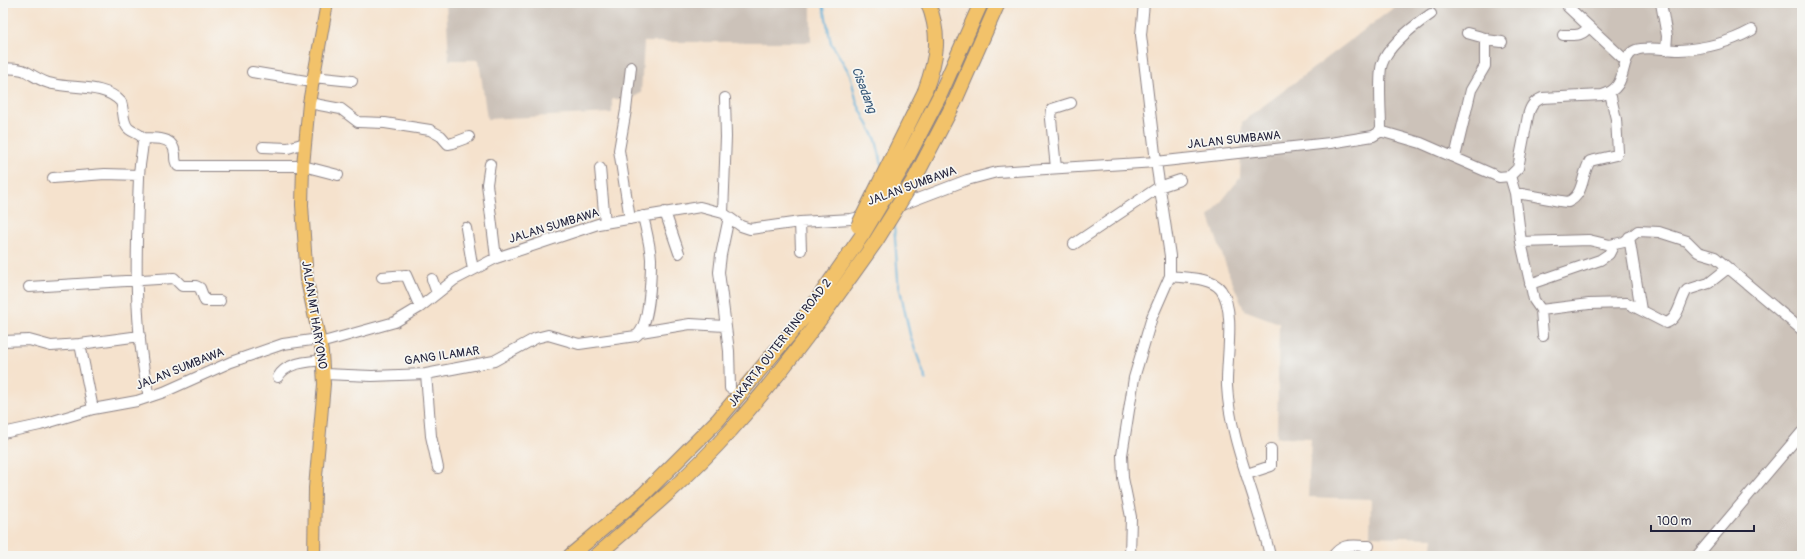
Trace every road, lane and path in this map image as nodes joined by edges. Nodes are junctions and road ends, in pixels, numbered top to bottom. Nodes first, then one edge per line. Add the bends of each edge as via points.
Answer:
1 (327, 3) edge
2 (928, 3) edge
3 (981, 3) edge
4 (998, 3) edge
5 (1144, 3) edge
6 (1660, 3) edge
7 (1568, 7) dead end
8 (1431, 14) dead end
9 (1588, 26) junction
10 (1752, 30) dead end
11 (1467, 33) dead end
12 (1563, 35) dead end
13 (1486, 40) junction
14 (1502, 42) dead end
15 (1666, 50) junction
16 (1626, 61) junction
17 (631, 67) dead end
18 (3, 68) edge
19 (252, 72) dead end
20 (313, 80) junction
21 (352, 82) dead end
22 (1610, 93) junction
23 (724, 98) dead end
24 (309, 103) junction
25 (1071, 103) dead end
26 (1380, 131) junction
27 (469, 137) dead end
28 (143, 138) junction
29 (305, 143) junction
30 (263, 147) dead end
31 (1455, 158) junction
32 (1156, 162) junction
33 (490, 164) dead end
34 (303, 166) junction
35 (600, 168) dead end
36 (1056, 168) junction
37 (139, 175) junction
38 (338, 175) dead end
39 (1510, 176) junction
40 (53, 178) dead end
41 (1180, 180) dead end
42 (1159, 187) junction
43 (1515, 194) junction
44 (665, 212) junction
45 (726, 215) junction
46 (643, 216) junction
47 (630, 218) junction
48 (800, 222) junction
49 (605, 223) junction
50 (466, 228) dead end
51 (860, 231) junction
52 (1630, 237) junction
53 (1521, 242) junction
54 (1074, 244) dead end
55 (1614, 244) junction
56 (801, 250) dead end
57 (679, 253) dead end
58 (496, 258) junction
59 (1728, 268) junction
60 (473, 270) junction
61 (1170, 276) junction
62 (382, 277) dead end
63 (432, 279) dead end
64 (137, 280) junction
65 (1530, 284) junction
66 (30, 287) dead end
67 (437, 293) junction
68 (220, 301) dead end
69 (420, 307) junction
70 (1541, 310) junction
71 (1641, 310) junction
72 (726, 326) junction
73 (1802, 330) edge
74 (641, 332) junction
75 (140, 336) junction
76 (1543, 336) dead end
77 (3, 341) edge
78 (320, 341) junction
79 (80, 344) junction
80 (322, 360) junction
81 (324, 374) junction
82 (426, 374) junction
83 (278, 377) dead end
84 (730, 388) dead end
85 (149, 397) junction
86 (93, 409) junction
87 (1802, 432) edge
88 (3, 433) edge
89 (1271, 449) dead end
90 (438, 468) dead end
91 (1247, 474) junction
92 (1369, 546) dead end
93 (314, 556) edge
94 (570, 556) edge
95 (596, 556) edge
96 (1130, 556) edge
97 (1270, 556) edge
98 (1333, 556) edge
99 (1696, 556) edge

1 - 20 main road, JALAN MT HARYONO
2 - 51 highway, bridge via 933,17 936,41 934,64 925,91
3 - 51 highway, JAKARTA OUTER RING ROAD 2, bridge via 939,97 901,170
4 - 95 highway, JAKARTA OUTER RING ROAD 2, bridge via 954,103 915,178 876,241 825,314 730,431 659,503
5 - 32 street via 1141,35
6 - 15 street via 1667,36
7 - 9 street
8 - 26 street via 1413,27 1388,52 1382,63
9 - 12 street via 1581,34
9 - 16 street
10 - 15 street via 1737,38 1707,46
11 - 13 street via 1480,35
13 - 14 street
13 - 31 street via 1485,66 1471,90
15 - 16 street via 1638,49 1631,53
16 - 22 street via 1618,86
17 - 47 street via 619,150
18 - 28 street via 23,70 38,80 53,85 111,94 121,102 125,123 129,129
19 - 20 street
20 - 21 street
20 - 24 main road, JALAN MT HARYONO
22 - 39 street via 1602,96 1537,100 1528,116 1518,168
22 - 43 street via 1616,124 1616,155 1590,161 1584,172 1581,189 1568,202
23 - 45 street
24 - 27 street via 341,109 358,122 430,130 441,136 448,144
24 - 29 main road, JALAN MT HARYONO
25 - 36 street via 1052,109
26 - 31 street via 1422,143
26 - 32 street, JALAN SUMBAWA via 1373,136 1330,143
28 - 34 street via 171,142 178,166
28 - 37 street
29 - 30 street via 288,148
29 - 34 main road, JALAN MT HARYONO
31 - 39 street via 1499,176
32 - 36 street, JALAN SUMBAWA
32 - 42 street
33 - 58 street via 487,184
34 - 38 street
34 - 78 main road, JALAN MT HARYONO via 302,210 308,292
35 - 49 street
36 - 48 street, JALAN SUMBAWA via 997,172 976,177 865,217
37 - 40 street via 105,174
37 - 64 street
39 - 43 street
41 - 42 street
42 - 54 street
42 - 61 street via 1170,246
43 - 53 street
44 - 45 street, JALAN SUMBAWA via 704,207
44 - 46 street, JALAN SUMBAWA
44 - 57 street
45 - 48 street, JALAN SUMBAWA via 750,229
45 - 72 street via 719,272
46 - 47 street, JALAN SUMBAWA
46 - 74 street via 650,258 648,300
47 - 49 street, JALAN SUMBAWA
48 - 56 street
49 - 58 street, JALAN SUMBAWA via 570,232
50 - 60 street
51 - 94 highway, JAKARTA OUTER RING ROAD 2 via 810,310 718,420 644,494
52 - 55 street via 1624,242
52 - 59 street via 1641,231 1672,236 1687,241 1698,252 1715,257
52 - 71 street
53 - 55 street via 1589,240
53 - 65 street
55 - 65 street via 1609,254 1600,260
58 - 60 street, JALAN SUMBAWA
59 - 71 street via 1709,283 1687,290 1675,317 1670,322 1661,322
59 - 73 street
60 - 67 street, JALAN SUMBAWA
61 - 91 street via 1210,282 1218,286 1224,294 1229,321 1228,394
61 - 96 street via 1152,317 1137,364 1122,454 1122,478 1131,517
62 - 69 street via 406,275
63 - 67 street
64 - 66 street
64 - 68 street via 174,278 182,286 200,288 205,301
64 - 75 street
65 - 70 street via 1534,300
67 - 69 street, JALAN SUMBAWA
69 - 78 street, JALAN SUMBAWA via 391,323
70 - 71 street via 1589,304 1627,303
70 - 76 street
72 - 74 street via 690,324
72 - 84 street
74 - 82 street, GANG ILAMAR via 630,337 579,344 551,334 540,337 492,362
75 - 79 street
75 - 85 street
77 - 79 street via 29,340 51,346
78 - 80 main road, JALAN MT HARYONO
78 - 85 street, JALAN SUMBAWA via 283,344 231,362
79 - 86 street
80 - 81 main road, JALAN MT HARYONO
80 - 83 street via 289,367
81 - 82 street, GANG ILAMAR
81 - 93 main road, JALAN MT HARYONO via 315,488
82 - 90 street via 431,436
85 - 86 street, JALAN SUMBAWA
86 - 88 street, JALAN SUMBAWA via 40,426
87 - 99 street
89 - 91 street via 1271,466
91 - 97 street
92 - 98 street via 1346,546 1339,548

